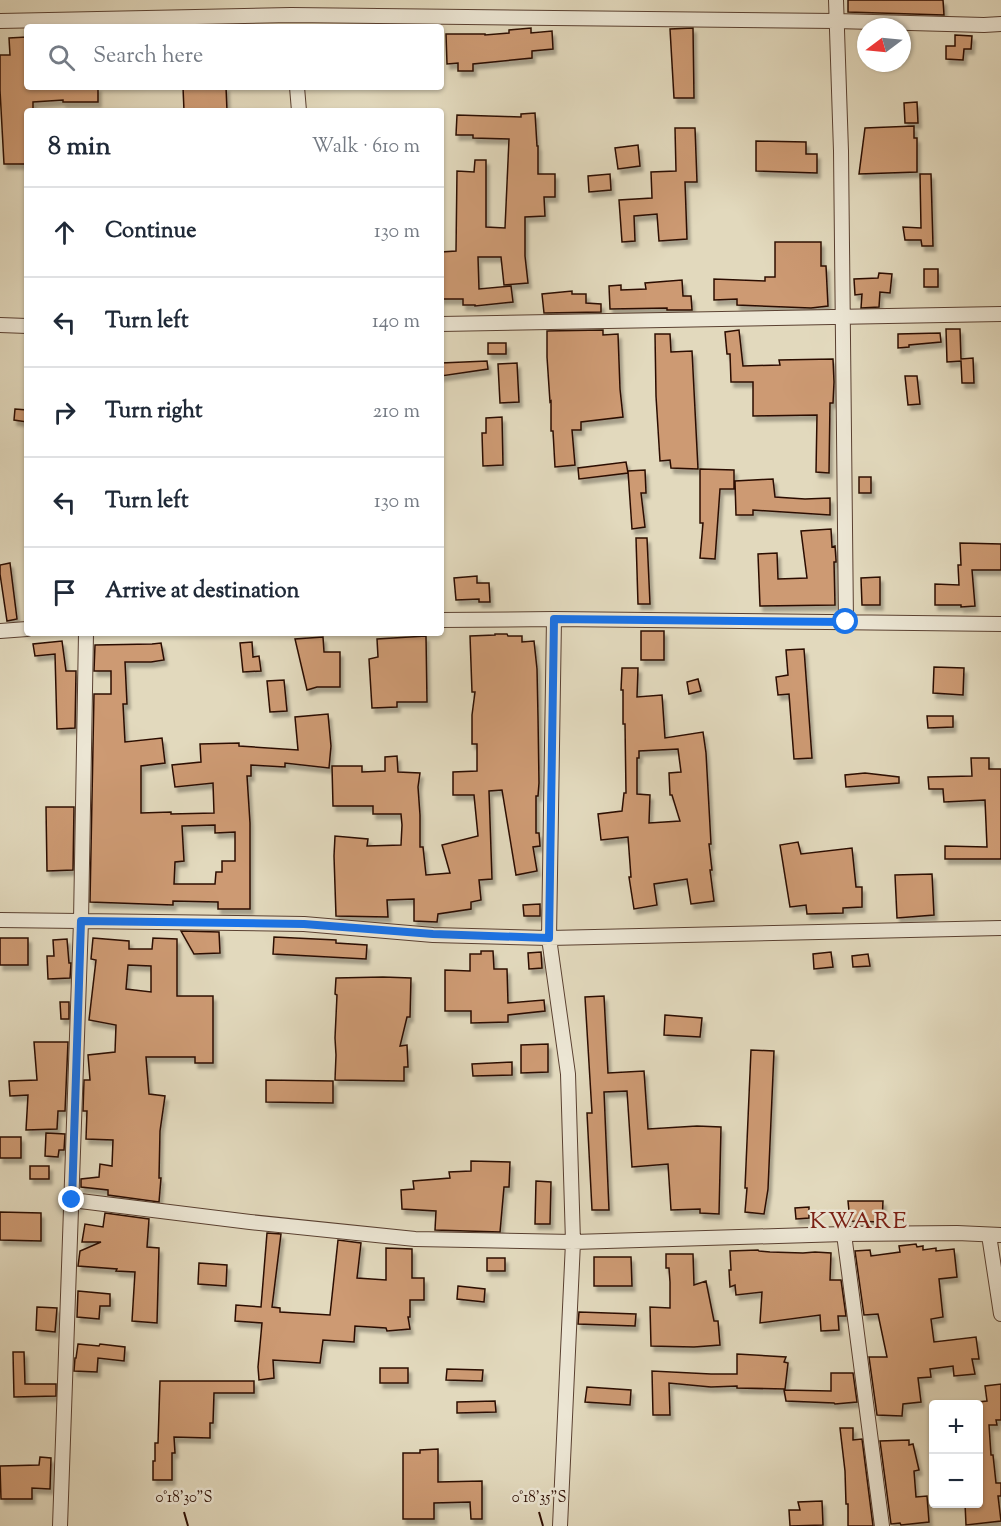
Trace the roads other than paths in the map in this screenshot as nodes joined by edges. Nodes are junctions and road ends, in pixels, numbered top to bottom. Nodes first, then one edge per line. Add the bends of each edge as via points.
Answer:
1 (836, 0) edge
2 (0, 21) edge
3 (292, 21) edge
4 (836, 21) junction
5 (1001, 24) edge
6 (297, 90) edge
7 (299, 108) edge
8 (1001, 314) edge
9 (843, 316) junction
10 (444, 324) edge
11 (0, 325) edge
12 (24, 326) edge
13 (554, 619) junction
14 (444, 620) edge
15 (846, 622) junction
16 (1001, 624) edge
17 (24, 629) edge
18 (0, 631) edge
19 (86, 636) edge
20 (0, 920) edge
21 (81, 921) junction
22 (1001, 928) edge
23 (549, 938) junction
24 (72, 1200) junction
25 (844, 1233) junction
26 (995, 1235) edge
27 (573, 1242) junction
28 (1001, 1314) edge
29 (60, 1526) edge
30 (560, 1526) edge
31 (882, 1526) edge

1 - 4 street
2 - 3 street
3 - 4 street
4 - 5 street
4 - 9 street
6 - 7 street
8 - 9 street
9 - 10 street
9 - 15 street
11 - 12 street
13 - 14 street
13 - 15 street
13 - 23 street
15 - 16 street
17 - 18 street
19 - 21 street
20 - 21 street
21 - 23 street via 304,924
21 - 24 street
22 - 23 street
23 - 27 street via 568,1074
24 - 27 street via 415,1239
24 - 29 street
25 - 26 street
25 - 27 street
25 - 31 street
26 - 28 street
27 - 30 street

